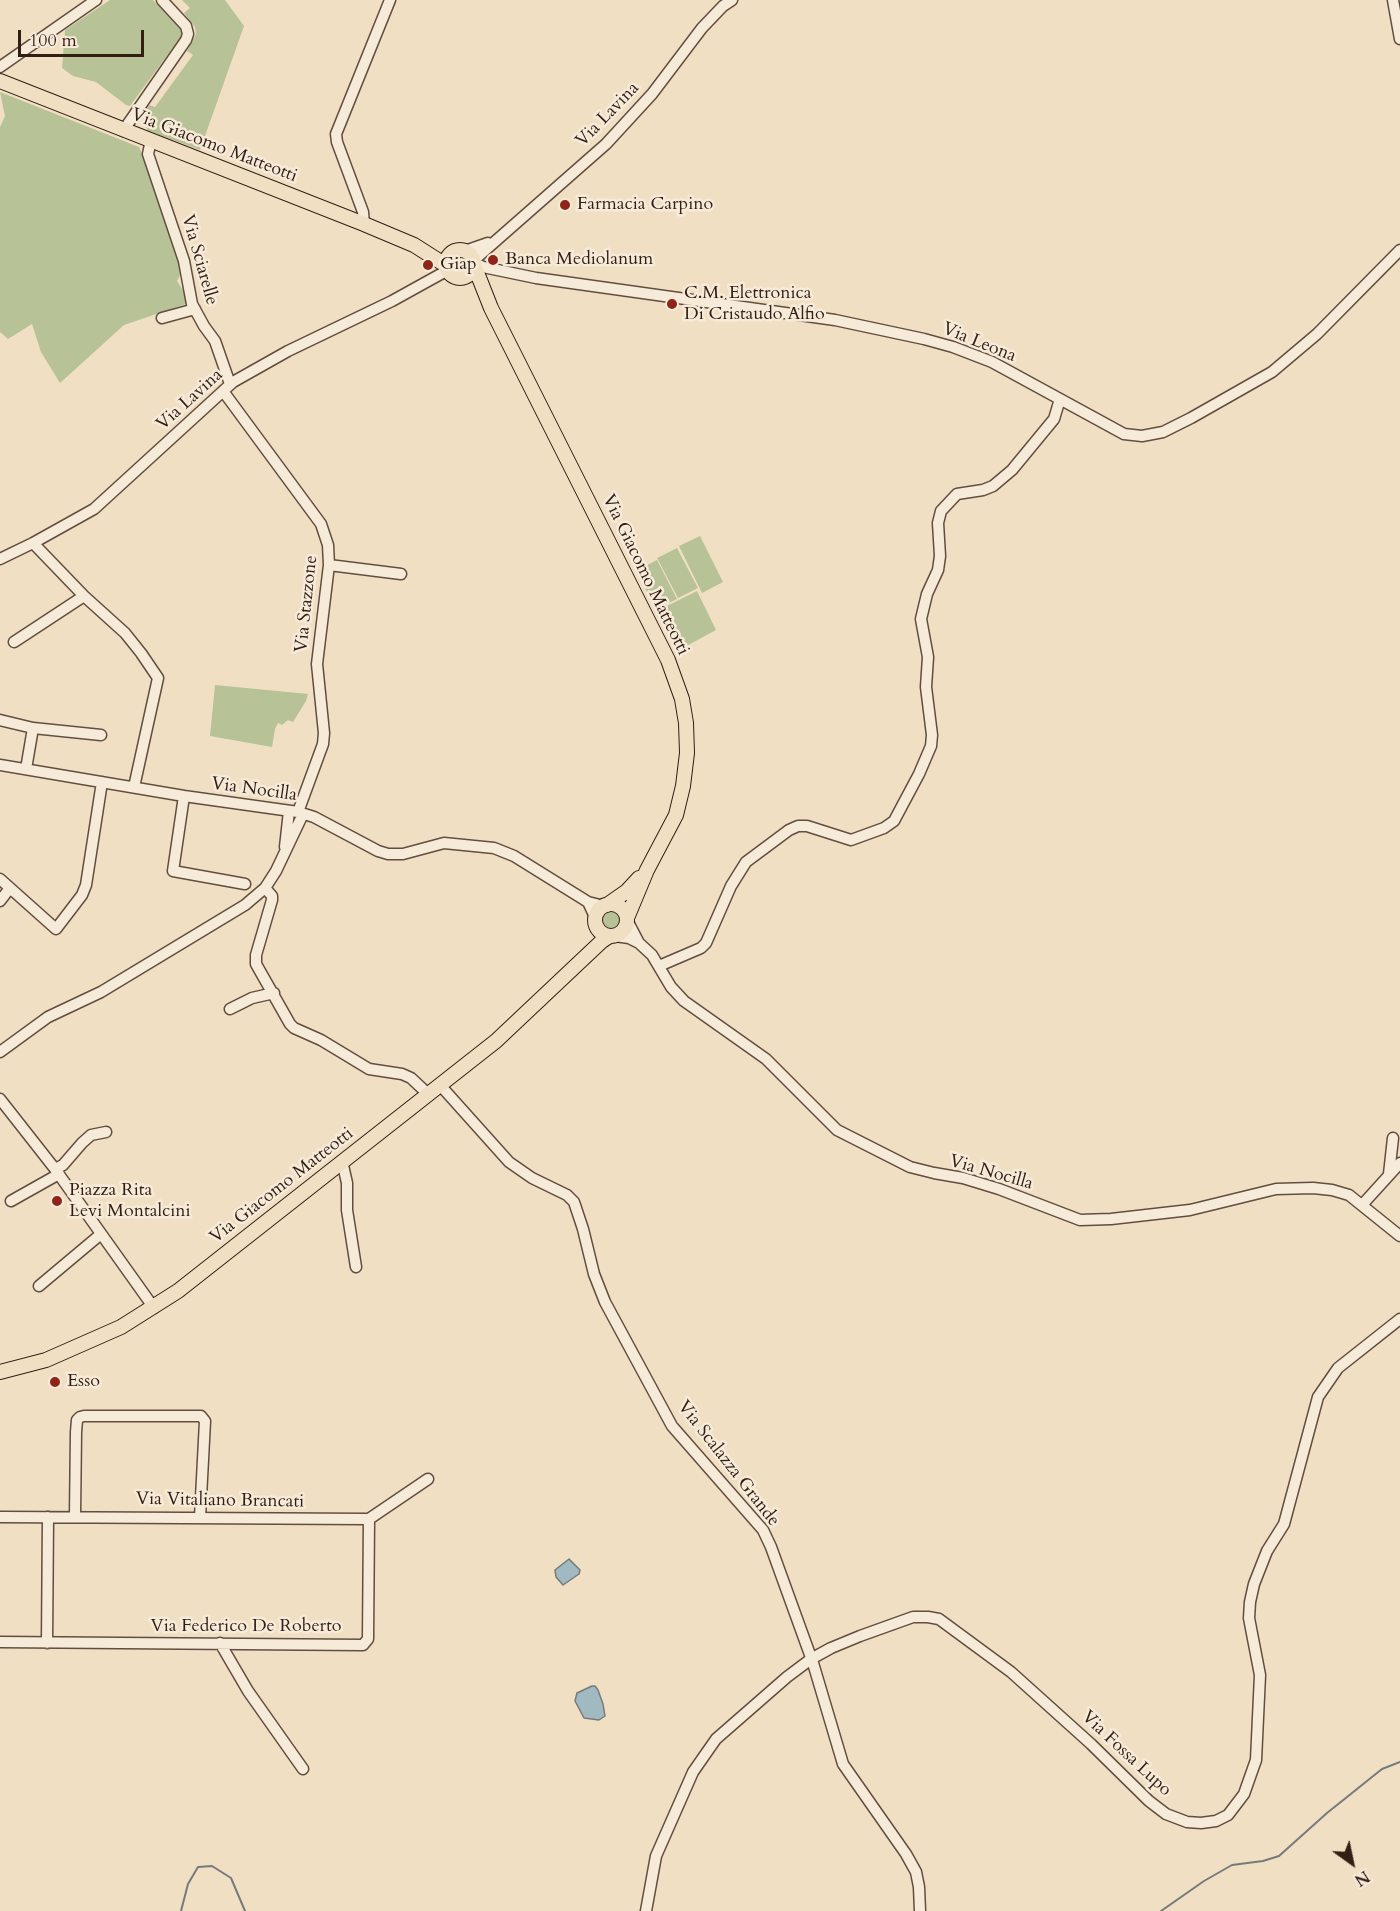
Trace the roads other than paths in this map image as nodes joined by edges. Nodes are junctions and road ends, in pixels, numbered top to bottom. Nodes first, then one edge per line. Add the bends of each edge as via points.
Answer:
1 (96, 0) edge
2 (162, 0) edge
3 (390, 0) edge
4 (732, 0) edge
5 (1393, 0) edge
6 (1400, 39) edge
7 (0, 67) edge
8 (0, 81) edge
9 (123, 131) junction
10 (151, 140) junction
11 (364, 224) junction
12 (414, 245) junction
13 (1400, 250) edge
14 (468, 258) junction
15 (451, 271) junction
16 (491, 308) junction
17 (195, 309) junction
18 (162, 318) dead end
19 (226, 388) junction
20 (1060, 399) junction
21 (33, 543) junction
22 (0, 559) edge
23 (329, 566) junction
24 (401, 574) dead end
25 (84, 596) junction
26 (14, 642) dead end
27 (0, 720) edge
28 (33, 728) junction
29 (101, 735) dead end
30 (0, 765) edge
31 (26, 769) junction
32 (102, 782) junction
33 (134, 787) junction
34 (184, 796) junction
35 (297, 812) junction
36 (646, 870) junction
37 (0, 879) edge
38 (245, 884) dead end
39 (10, 888) junction
40 (264, 888) junction
41 (0, 901) edge
42 (600, 913) junction
43 (627, 919) junction
44 (612, 936) junction
45 (639, 943) junction
46 (659, 966) junction
47 (560, 981) junction
48 (274, 993) junction
49 (230, 1009) dead end
50 (0, 1052) edge
51 (440, 1085) junction
52 (428, 1094) junction
53 (0, 1099) edge
54 (106, 1132) dead end
55 (1394, 1138) dead end
56 (342, 1161) junction
57 (1400, 1163) edge
58 (57, 1171) junction
59 (1389, 1175) junction
60 (11, 1201) dead end
61 (1362, 1205) junction
62 (101, 1234) junction
63 (1400, 1236) edge
64 (356, 1267) dead end
65 (39, 1286) dead end
66 (154, 1308) junction
67 (1400, 1319) edge
68 (0, 1372) edge
69 (428, 1479) dead end
70 (75, 1516) junction
71 (0, 1517) edge
72 (48, 1517) junction
73 (200, 1517) junction
74 (369, 1519) junction
75 (0, 1642) edge
76 (47, 1642) junction
77 (220, 1643) junction
78 (811, 1659) junction
79 (303, 1769) dead end
80 (646, 1911) edge
81 (920, 1911) edge

1 - 7 street
2 - 9 street via 186,26 188,34
3 - 11 street via 336,134
4 - 14 street, Via Lavina via 702,28 652,94 606,144
5 - 6 street
8 - 9 main road, Via Giacomo Matteotti
9 - 10 main road, Via Giacomo Matteotti
10 - 11 main road, Via Giacomo Matteotti
10 - 17 street, Via Sciarelle via 148,154 184,261
11 - 12 main road, Via Giacomo Matteotti
12 - 14 main road
12 - 15 main road
13 - 20 street, Via Leona via 1283,364 1232,397 1163,432 1124,434
14 - 15 main road via 447,259
14 - 15 main road via 469,275
14 - 16 main road
14 - 20 street, Via Leona via 483,267 536,278 835,320 924,339 992,363
15 - 16 main road via 476,288
15 - 19 street, Via Lavina via 288,351
16 - 36 main road, Via Giacomo Matteotti via 669,660 682,699 687,723 683,786 676,815
17 - 18 street
17 - 19 street, Via Sciarelle via 215,341
19 - 21 street, Via Lavina via 94,509
19 - 23 street, Via Stazzone via 321,524
20 - 46 street via 1054,419 1012,470 993,486 957,494 941,511 938,570 921,619 928,657 926,687 933,735 919,774 894,821 851,840 807,826 789,830 746,862 730,886 706,943
21 - 22 street, Via Lavina
21 - 25 street
23 - 24 street
23 - 35 street, Via Stazzone via 317,663 323,744
25 - 26 street
25 - 33 street via 125,633 158,678
27 - 28 street
28 - 29 street
28 - 31 street
30 - 31 street, Via Nocilla
31 - 32 street, Via Nocilla
32 - 33 street, Via Nocilla
32 - 39 street via 86,885 56,929
33 - 34 street, Via Nocilla
34 - 35 street, Via Nocilla
34 - 38 street via 173,871
35 - 40 street, Via Stazzone via 285,854
35 - 42 street, Via Nocilla via 388,854 444,843 495,848 514,856
36 - 42 main road
36 - 43 main road
37 - 39 street
39 - 41 street
40 - 48 street via 273,900 256,960
40 - 50 street via 246,905 101,993 48,1017
42 - 43 main road via 617,906
42 - 44 main road via 602,934
42 - 47 main road via 585,947
43 - 44 main road via 625,928
43 - 45 street, Via Nocilla
44 - 45 street
44 - 47 main road
45 - 46 street, Via Nocilla
46 - 61 street, Via Nocilla via 684,1001 766,1059 837,1130 910,1167 999,1189 1080,1220 1190,1210 1276,1189 1332,1190
47 - 51 main road, Via Giacomo Matteotti via 496,1041
48 - 49 street
48 - 52 street via 294,1028 369,1069 411,1078
51 - 52 main road, Via Giacomo Matteotti
51 - 78 street, Via Scalazza Grande via 508,1162 567,1194 574,1202 604,1302 672,1426 763,1530
52 - 56 main road, Via Giacomo Matteotti
53 - 58 street
54 - 58 street via 92,1135
55 - 59 street
56 - 64 street
56 - 66 main road, Via Giacomo Matteotti
57 - 59 street
58 - 60 street
58 - 62 street
59 - 61 street
61 - 63 street, Via Nocilla
62 - 65 street
62 - 66 street
66 - 68 main road, Via Giacomo Matteotti via 72,1350
67 - 78 street, Via Fossa Lupo via 1338,1368 1318,1397 1284,1524 1267,1551 1252,1593 1249,1618 1260,1675 1256,1760 1244,1794 1228,1815 1201,1823 1166,1814 1011,1672 939,1620 913,1617
69 - 74 street
70 - 72 street, Via Vitaliano Brancati
70 - 73 street, Via Vitaliano Brancati
70 - 73 street via 76,1432 80,1417 201,1416 205,1421
71 - 72 street, Via Vitaliano Brancati
72 - 76 street
73 - 74 street, Via Vitaliano Brancati
74 - 77 street, Via Federico De Roberto via 367,1642
75 - 76 street, Via Federico De Roberto
76 - 77 street, Via Federico De Roberto
77 - 79 street via 248,1691
78 - 80 street, Via Fossa Lupo via 732,1724 708,1749 693,1772 656,1856
78 - 81 street, Via Scalazza Grande via 843,1764 916,1872

